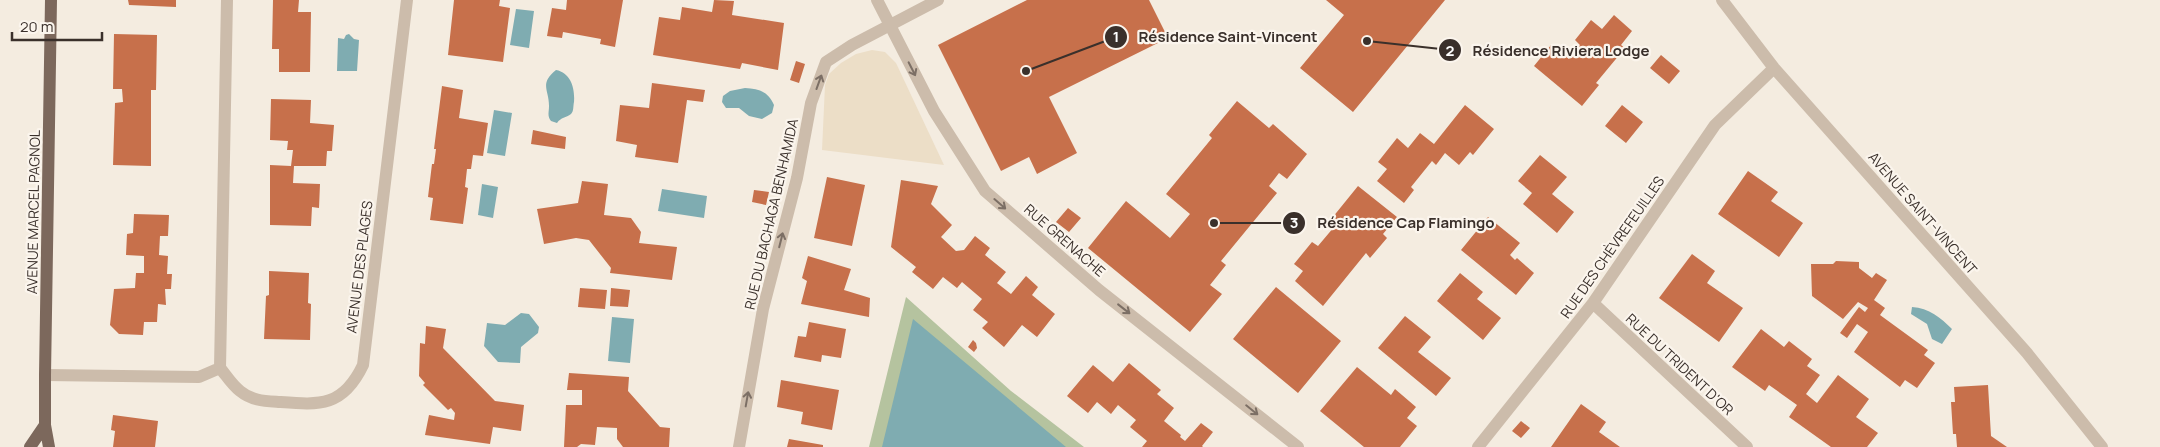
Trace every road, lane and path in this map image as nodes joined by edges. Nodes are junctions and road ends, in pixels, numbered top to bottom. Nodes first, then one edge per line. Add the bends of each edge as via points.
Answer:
1 (52, 0) edge
2 (227, 0) edge
3 (407, 0) edge
4 (876, 0) edge
5 (938, 0) edge
6 (1722, 0) edge
7 (890, 26) junction
8 (1774, 68) junction
9 (1593, 303) junction
10 (220, 368) junction
11 (45, 375) junction
12 (46, 425) junction
13 (30, 447) edge
14 (49, 447) edge
15 (739, 447) edge
16 (1298, 447) edge
17 (1478, 447) edge
18 (1747, 447) edge
19 (2102, 447) edge

1 - 11 main road, AVENUE MARCEL PAGNOL
2 - 10 street
3 - 10 street, AVENUE DES PLAGES via 363,365 357,377 344,392 327,402 314,404 256,400 239,391
4 - 7 street, RUE GRENACHE
5 - 7 street, RUE DU BACHAGA BENHAMIDA
6 - 8 street, AVENUE SAINT-VINCENT
15 -> 7 street, RUE DU BACHAGA BENHAMIDA via 763,309 797,178 812,103 826,62
7 -> 16 street, RUE GRENACHE via 934,111 985,191 1100,290
8 - 9 street, RUE DES CHÈVREFEUILLES via 1715,125
8 - 19 street, AVENUE SAINT-VINCENT via 2027,353
9 - 17 street, RUE DES CHÈVREFEUILLES
9 - 18 street, RUE DU TRIDENT D'OR
10 - 11 street via 199,377
11 - 12 main road, AVENUE MARCEL PAGNOL
12 - 13 main road
12 - 14 main road, AVENUE MARCEL PAGNOL

